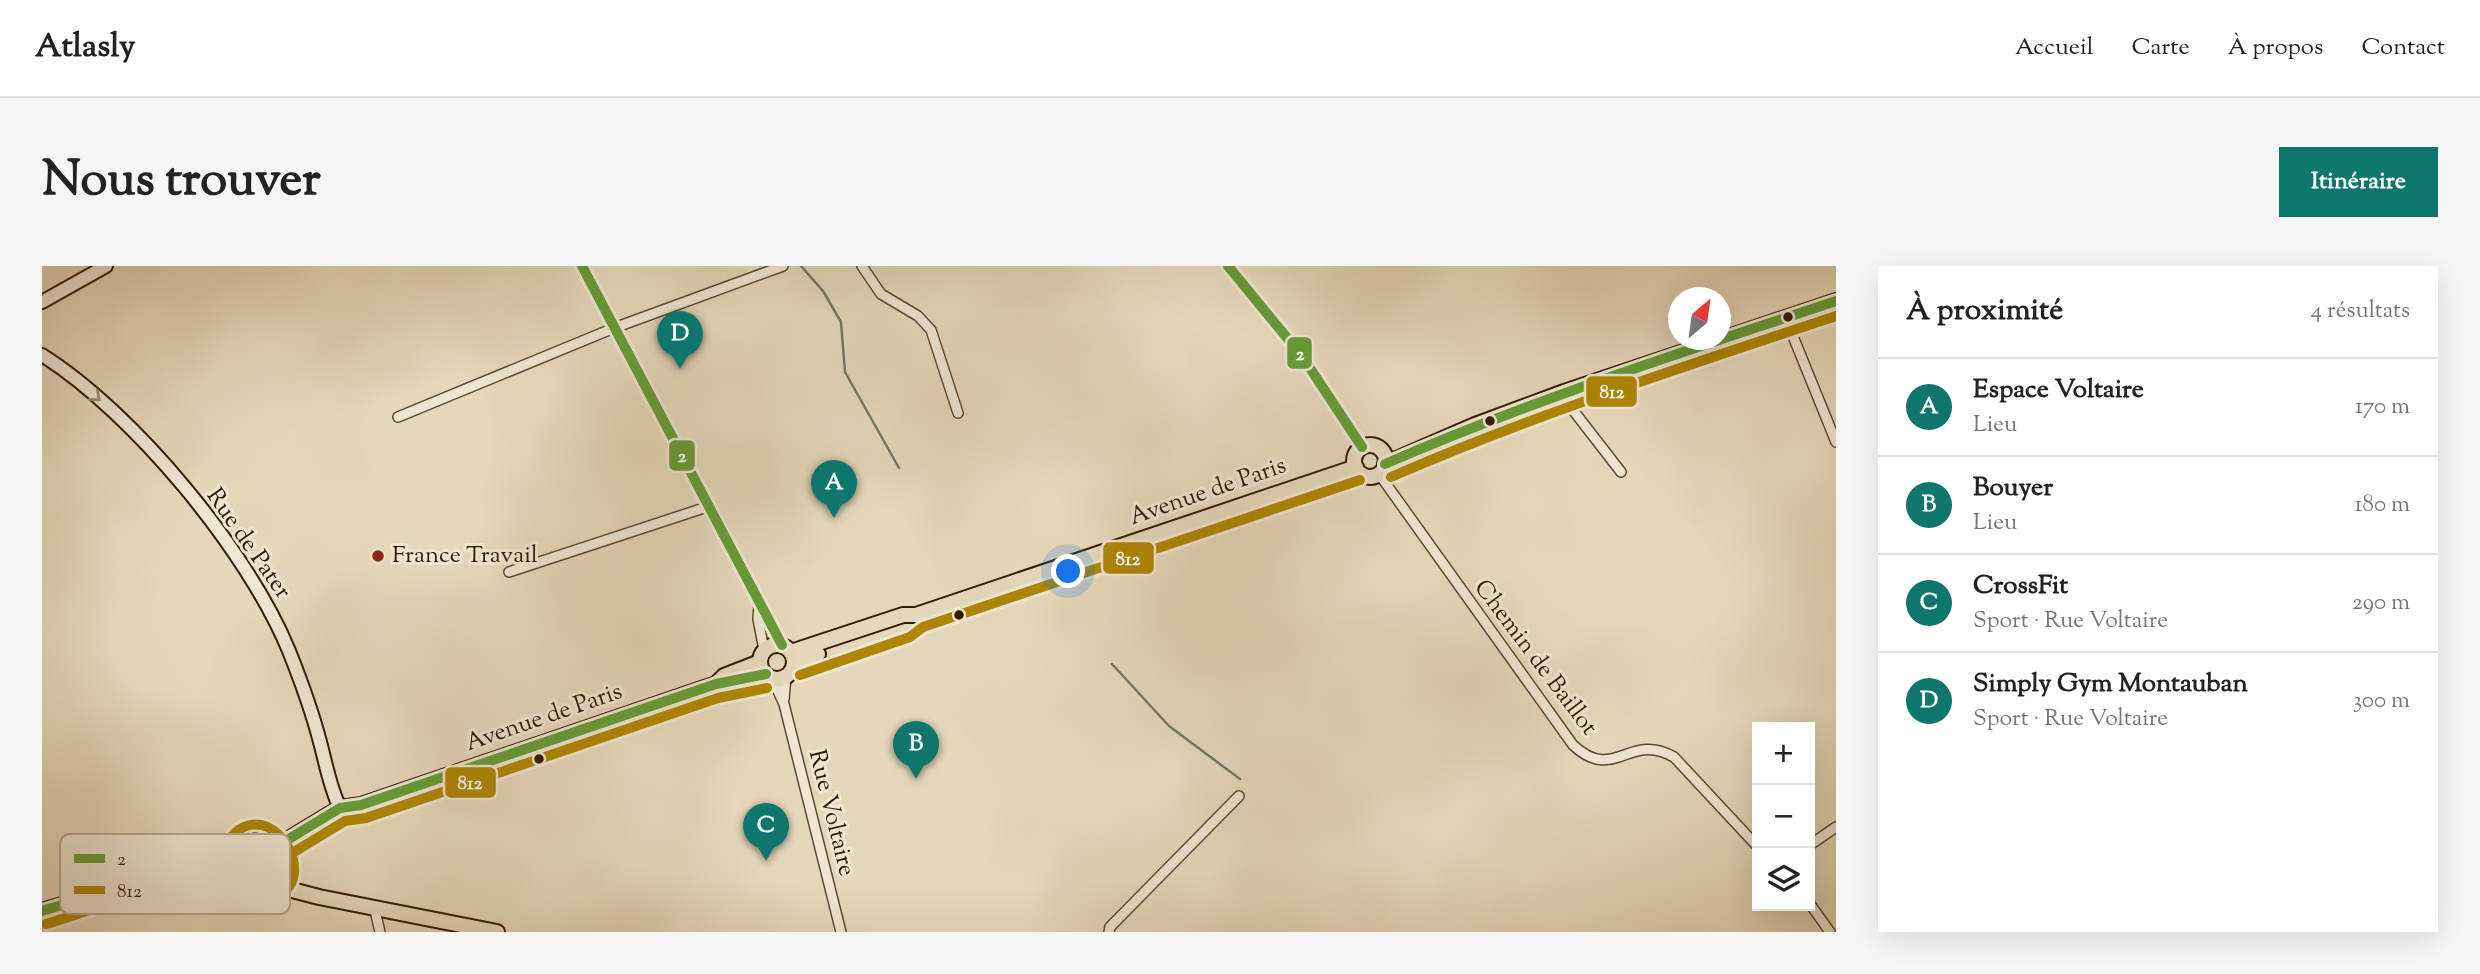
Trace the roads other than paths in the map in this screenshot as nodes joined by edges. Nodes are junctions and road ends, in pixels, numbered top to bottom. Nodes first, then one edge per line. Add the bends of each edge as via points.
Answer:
1 (106, 266) edge
2 (582, 266) edge
3 (782, 266) edge
4 (862, 266) edge
5 (1228, 266) edge
6 (1836, 301) edge
7 (42, 302) edge
8 (1786, 318) junction
9 (614, 328) junction
10 (42, 355) edge
11 (1564, 392) junction
12 (958, 413) dead end
13 (398, 416) dead end
14 (1836, 442) edge
15 (1362, 447) junction
16 (1382, 463) junction
17 (1356, 467) junction
18 (1620, 472) dead end
19 (707, 507) junction
20 (509, 572) dead end
21 (760, 605) junction
22 (789, 653) junction
23 (770, 668) junction
24 (1239, 796) dead end
25 (340, 808) junction
26 (1836, 827) edge
27 (290, 838) edge
28 (1752, 841) edge
29 (1815, 842) edge
30 (290, 889) edge
31 (60, 905) edge
32 (374, 906) junction
33 (42, 911) edge
34 (1815, 911) edge
35 (380, 932) edge
36 (498, 932) edge
37 (841, 932) edge
38 (1109, 932) edge
39 (1830, 932) edge

1 - 7 street
2 - 9 street, Rue Voltaire
3 - 9 street
4 - 12 street via 881,295 918,316 931,330
5 - 15 street via 1302,356
6 - 8 main road
8 - 11 main road
8 - 14 street
9 - 13 street
9 - 19 street, Rue Voltaire
10 -> 25 street, Rue de Pater via 100,400 157,457 212,524 279,629 311,712
11 - 16 main road
11 - 18 street
15 - 16 main road via 1370,445
15 - 17 main road via 1354,458
16 - 17 main road via 1363,475
16 - 28 street, Chemin de Baillot via 1573,745 1600,761 1645,747 1666,752
17 - 22 main road, Avenue de Paris via 916,615 905,624
19 - 20 street
19 - 21 street, Rue Voltaire
21 - 22 street, Rue Voltaire
21 - 23 street, Rue Voltaire via 758,619
22 - 23 main road
22 - 23 main road, Avenue de Paris via 770,646
23 - 25 main road, Avenue de Paris
23 - 37 street, Rue Voltaire via 784,704
24 - 38 street
25 - 27 main road, Avenue de Paris
26 - 29 street
30 - 32 main road
31 - 33 main road
32 - 35 street
32 - 36 main road
34 - 39 street

